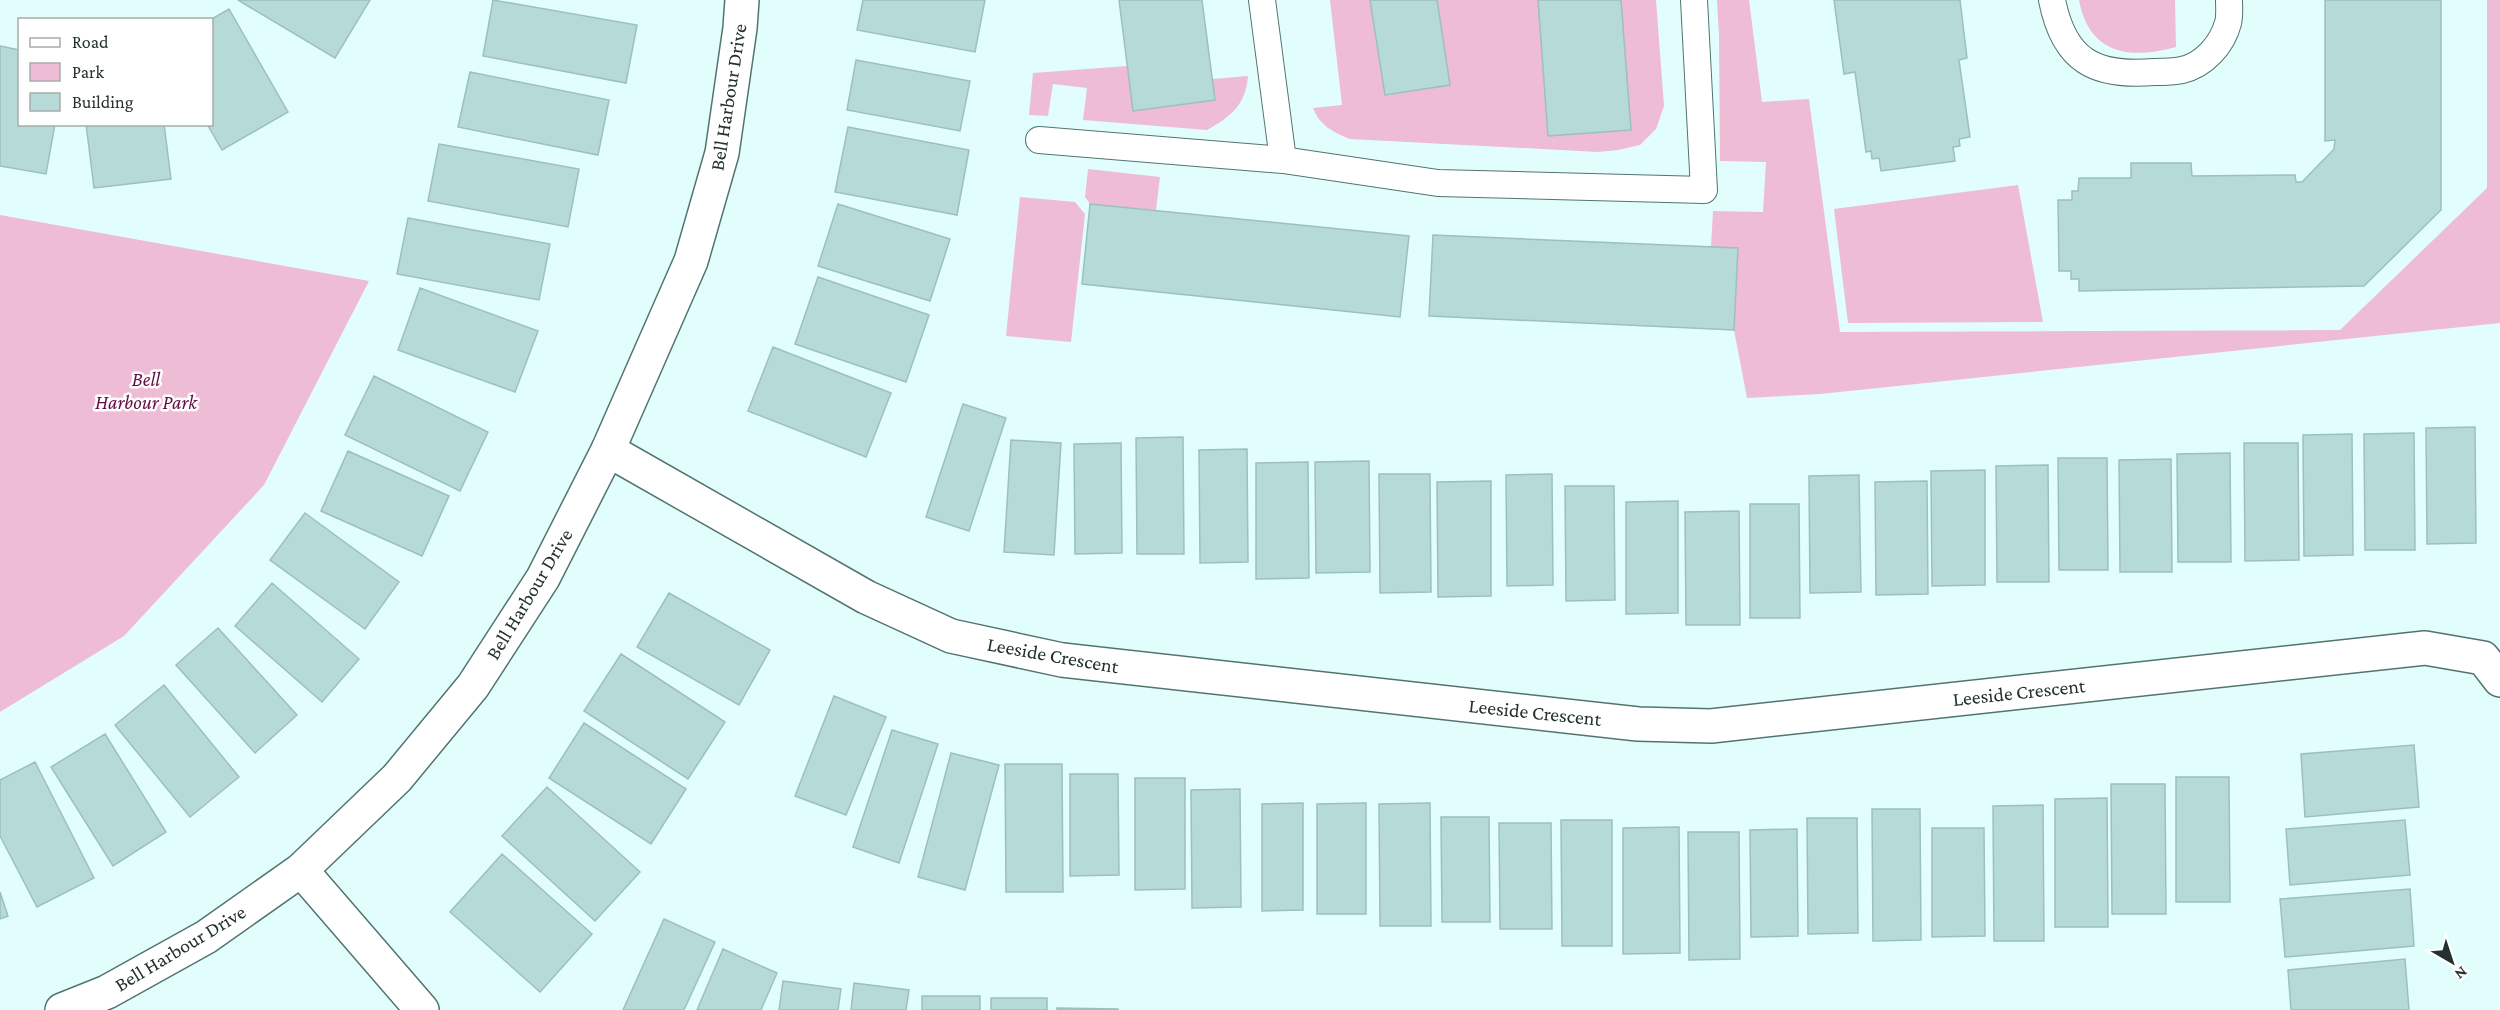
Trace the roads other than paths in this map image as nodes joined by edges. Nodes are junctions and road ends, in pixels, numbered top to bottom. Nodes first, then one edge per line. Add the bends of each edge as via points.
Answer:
1 (742, 0) edge
2 (1262, 0) edge
3 (1694, 0) edge
4 (2052, 0) edge
5 (2229, 0) edge
6 (1039, 140) dead end
7 (1283, 160) junction
8 (608, 450) junction
9 (2500, 680) edge
10 (301, 870) junction
11 (62, 1010) edge
12 (423, 1010) edge

1 - 8 street, Bell Harbour Drive via 722,153 691,261
2 - 7 lane
3 - 7 lane via 1704,190 1438,183
4 - 5 lane via 2056,22 2071,48 2087,62 2124,75 2182,70 2200,63 2218,46 2229,22
6 - 7 lane
8 - 9 street, Leeside Crescent via 866,597 951,636 1062,660 1638,724 1712,726 2425,648 2483,658
8 - 10 street, Bell Harbour Drive via 543,578 473,686 397,778
10 - 11 street, Bell Harbour Drive via 206,937 107,992
10 - 12 street

